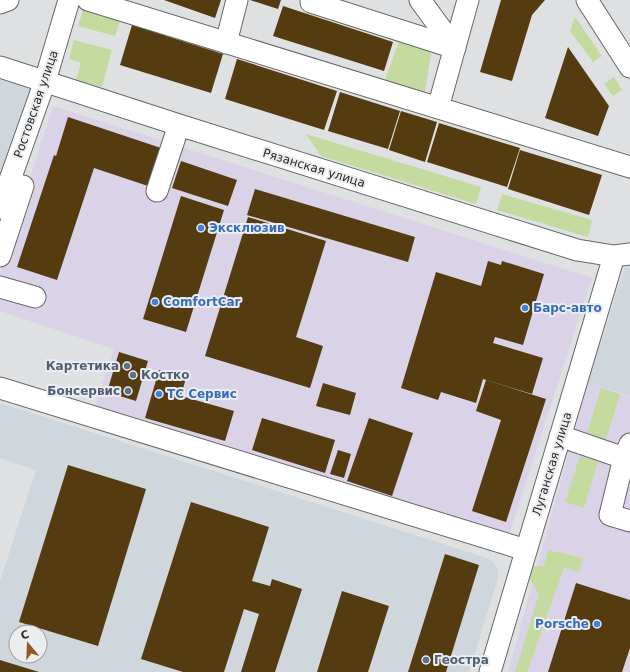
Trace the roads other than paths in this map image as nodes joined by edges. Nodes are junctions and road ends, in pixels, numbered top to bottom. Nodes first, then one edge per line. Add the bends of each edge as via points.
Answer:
1 (8, 0) edge
2 (70, 0) edge
3 (88, 0) edge
4 (237, 0) edge
5 (311, 0) edge
6 (420, 0) edge
7 (468, 0) edge
8 (587, 0) edge
9 (0, 3) edge
10 (226, 43) junction
11 (455, 48) junction
12 (0, 67) edge
13 (630, 67) edge
14 (45, 81) junction
15 (438, 108) junction
16 (180, 126) junction
17 (32, 158) dead end
18 (630, 167) edge
19 (157, 191) dead end
20 (0, 208) edge
21 (622, 255) edge
22 (0, 256) edge
23 (0, 287) edge
24 (35, 297) dead end
25 (0, 388) edge
26 (560, 436) junction
27 (627, 451) edge
28 (630, 521) edge
29 (526, 550) junction
30 (490, 672) edge

1 - 9 street
2 - 14 street, Ростовская улица
3 - 10 street
4 - 10 street
5 - 11 street
6 - 11 street
7 - 11 street
8 - 13 street
10 - 15 street
11 - 15 street
12 - 14 street, Рязанская улица
14 - 16 street, Рязанская улица
14 - 20 street, Ростовская улица
15 - 18 street
16 - 19 street
16 - 21 street, Рязанская улица via 577,250
17 - 22 street
21 - 26 street, Луганская улица
23 - 24 street
25 - 29 street
26 - 27 street
26 - 29 street, Луганская улица
27 - 28 street via 610,515
29 - 30 street, Луганская улица

